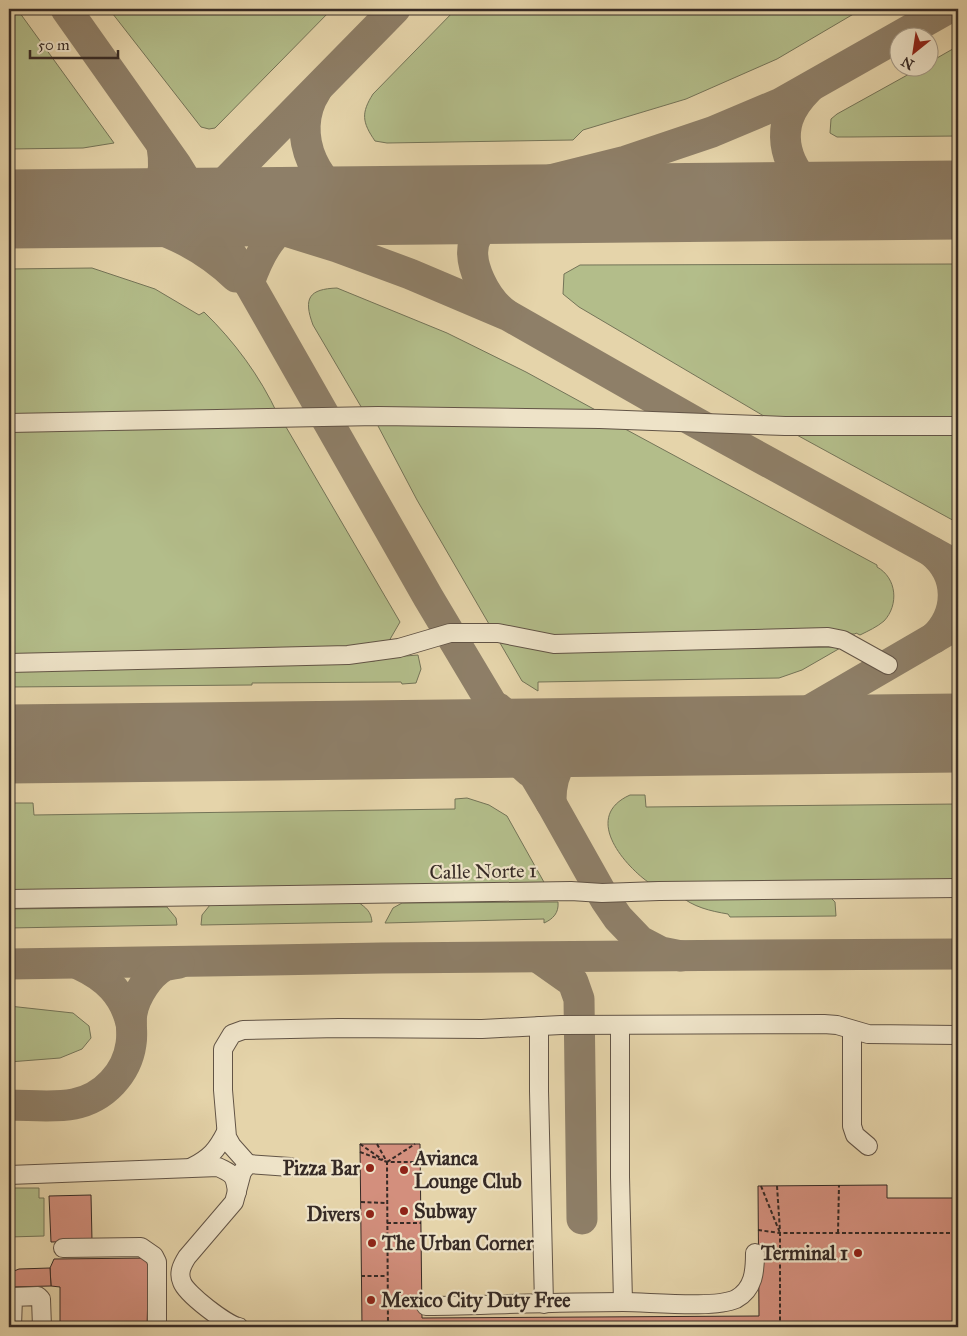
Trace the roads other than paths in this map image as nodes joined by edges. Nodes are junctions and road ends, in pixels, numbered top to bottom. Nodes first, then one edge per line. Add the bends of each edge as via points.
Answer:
1 (9, 424) edge
2 (958, 426) edge
3 (9, 663) edge
4 (888, 665) dead end
5 (958, 888) edge
6 (9, 899) edge
7 (540, 1026) junction
8 (620, 1026) junction
9 (852, 1030) junction
10 (958, 1036) edge
11 (226, 1132) junction
12 (868, 1146) dead end
13 (248, 1164) junction
14 (290, 1167) dead end
15 (189, 1168) junction
16 (9, 1175) edge
17 (237, 1192) junction
18 (63, 1248) dead end
19 (754, 1253) dead end
20 (623, 1302) junction
21 (424, 1303) road end
22 (544, 1304) junction
23 (12, 1327) edge
24 (42, 1327) edge
25 (157, 1327) edge
26 (240, 1327) edge

1 - 2 lane via 378,416 785,426
3 - 4 lane via 348,655 398,648 450,633 498,632 554,644 828,637 844,640
5 - 6 lane, Calle Norte 1
7 - 8 lane
7 - 11 lane via 481,1036 387,1037 243,1030 232,1034 223,1049
7 - 22 lane
8 - 9 lane via 824,1024
8 - 20 lane
9 - 10 lane via 868,1034
9 - 12 lane via 852,1126
11 - 13 lane via 232,1146
11 - 15 lane via 205,1161
13 - 14 lane
13 - 17 lane via 242,1172
15 - 16 lane
15 - 17 lane via 218,1167 230,1172 235,1178
17 - 26 lane via 234,1202 187,1257 181,1267 181,1276 185,1289 223,1321
18 - 25 lane via 141,1247 154,1256 157,1262
19 - 20 lane via 753,1278 748,1289 736,1298 706,1304
20 - 22 lane
21 - 22 lane
23 - 24 lane via 13,1298 38,1296 41,1299

